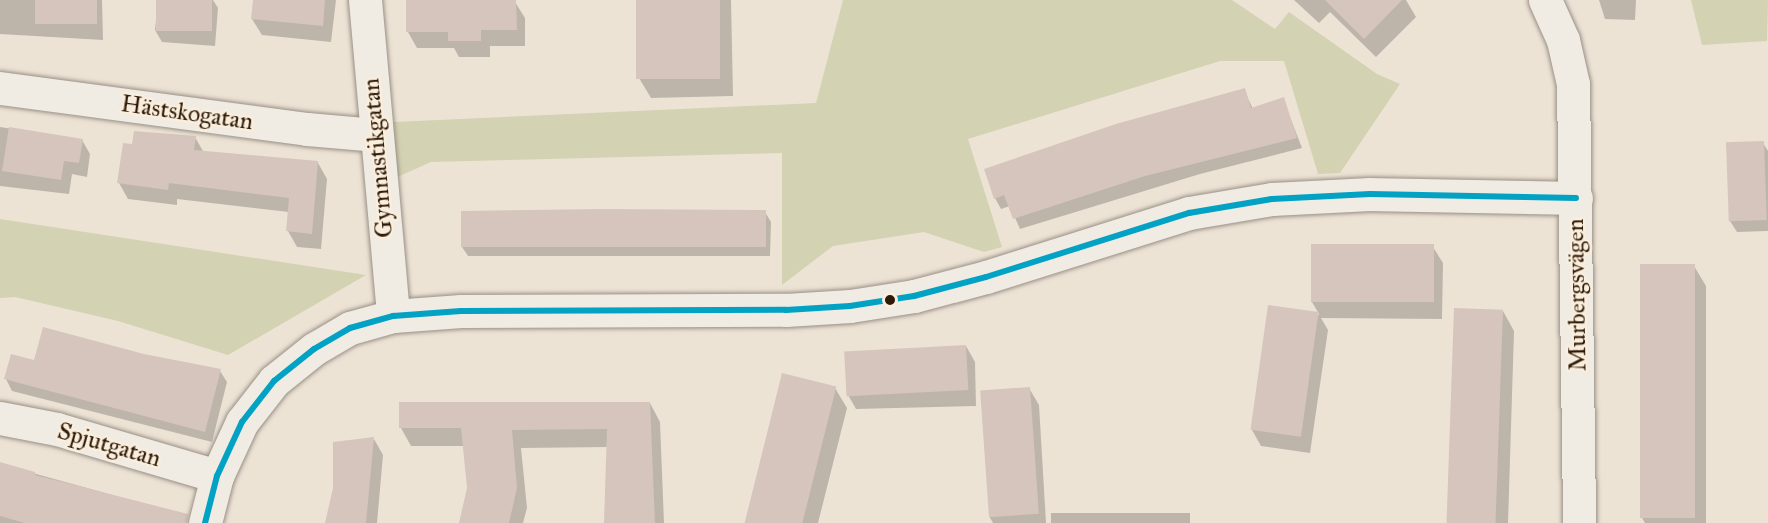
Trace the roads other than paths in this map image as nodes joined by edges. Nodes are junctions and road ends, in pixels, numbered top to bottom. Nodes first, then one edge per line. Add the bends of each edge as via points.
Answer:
1 (365, 0) edge
2 (1545, 0) edge
3 (0, 88) edge
4 (375, 135) junction
5 (1576, 198) junction
6 (393, 316) junction
7 (0, 418) edge
8 (217, 476) junction
9 (205, 523) edge
10 (1579, 523) edge

1 - 4 street, Gymnastikgatan
2 - 5 street, Murbergsvägen via 1563,39 1573,84
3 - 4 street, Hästskogatan
4 - 6 street, Gymnastikgatan
5 - 6 street via 1370,194 1272,199 1189,213 986,277 914,296 850,306 786,310 461,311
5 - 10 street, Murbergsvägen
6 - 8 street via 350,328 314,349 274,381 242,422
7 - 8 street, Spjutgatan via 57,429
8 - 9 street

